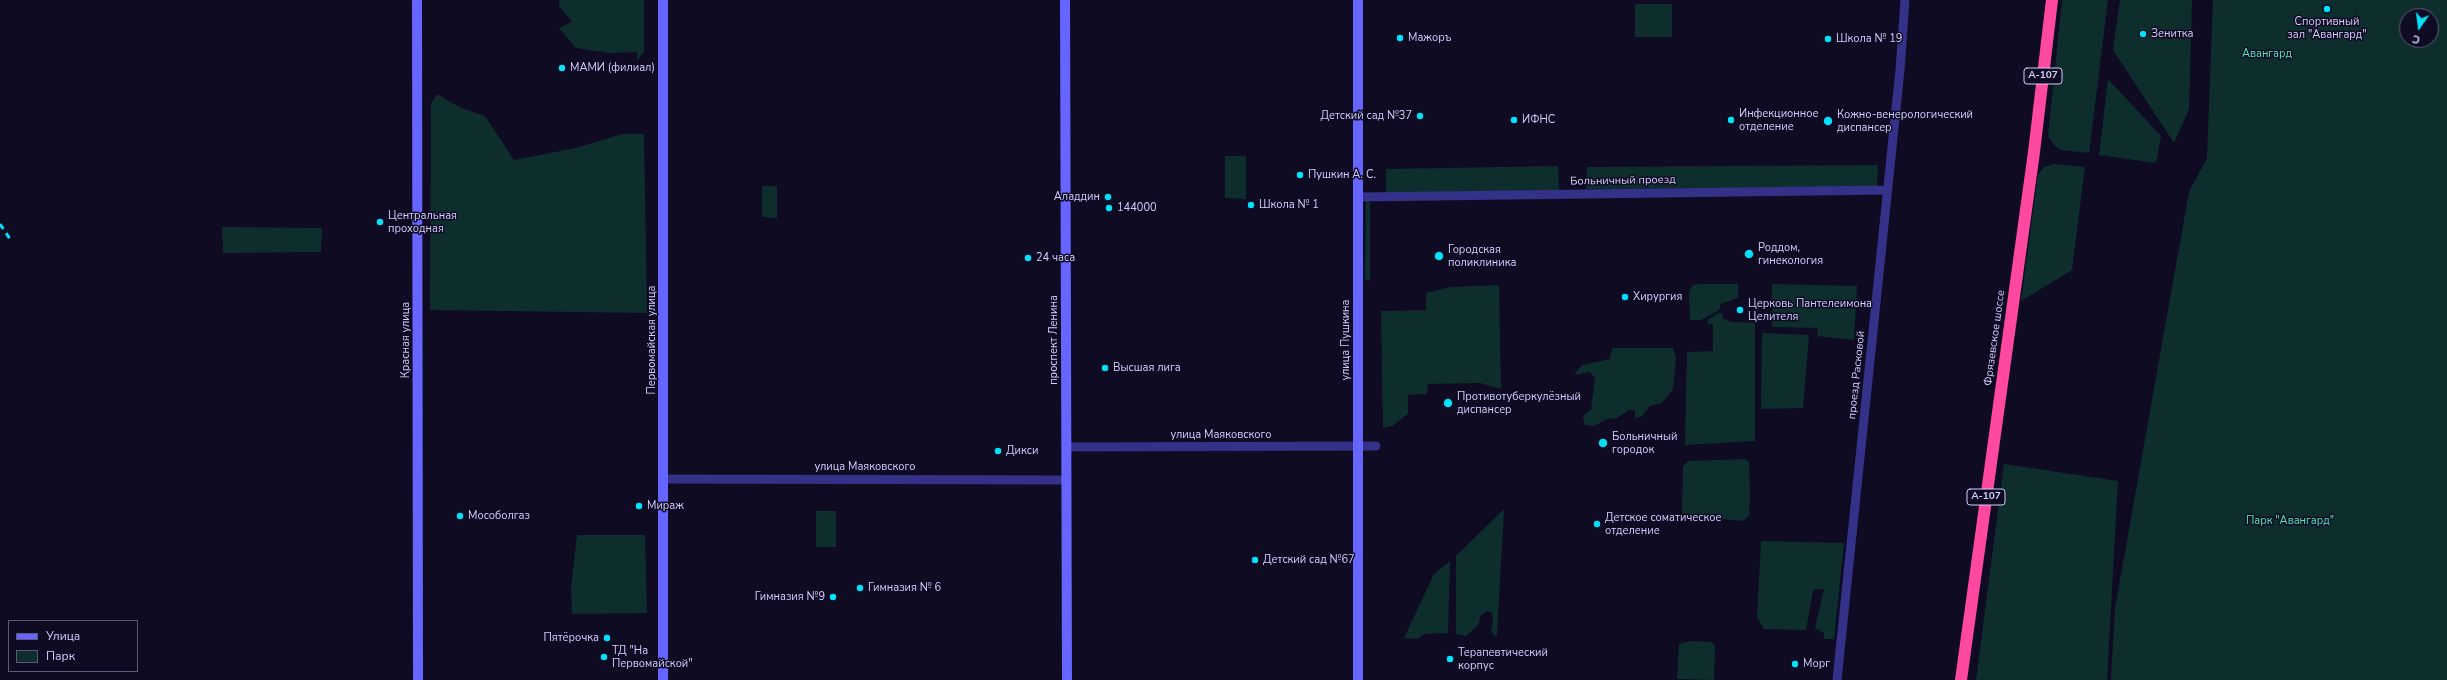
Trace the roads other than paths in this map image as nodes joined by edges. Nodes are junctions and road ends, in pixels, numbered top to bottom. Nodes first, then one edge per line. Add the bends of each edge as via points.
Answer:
1 (417, 0) edge
2 (663, 0) edge
3 (1065, 0) edge
4 (1358, 0) edge
5 (1905, 0) edge
6 (2052, 0) edge
7 (1887, 190) junction
8 (1359, 196) junction
9 (1358, 446) junction
10 (1376, 446) dead end
11 (1066, 447) junction
12 (663, 479) junction
13 (1066, 480) junction
14 (418, 680) edge
15 (663, 680) edge
16 (1067, 680) edge
17 (1358, 680) edge
18 (1837, 680) edge
19 (1961, 680) edge

1 - 14 main road, Красная улица
2 - 12 main road, Первомайская улица
3 - 11 main road, проспект Ленина
4 - 8 main road, улица Пушкина
5 - 7 street, проезд Расковой
6 - 19 highway, Фрязевское шоссе / А-107 via 2035,145
7 - 8 street, Больничный проезд
7 - 18 street, проезд Расковой
8 - 9 main road, улица Пушкина
9 - 10 street, улица Маяковского
9 - 11 street, улица Маяковского
9 - 17 main road, улица Пушкина
11 - 13 main road, проспект Ленина
12 - 13 street, улица Маяковского
12 - 15 main road, Первомайская улица
13 - 16 main road, проспект Ленина

